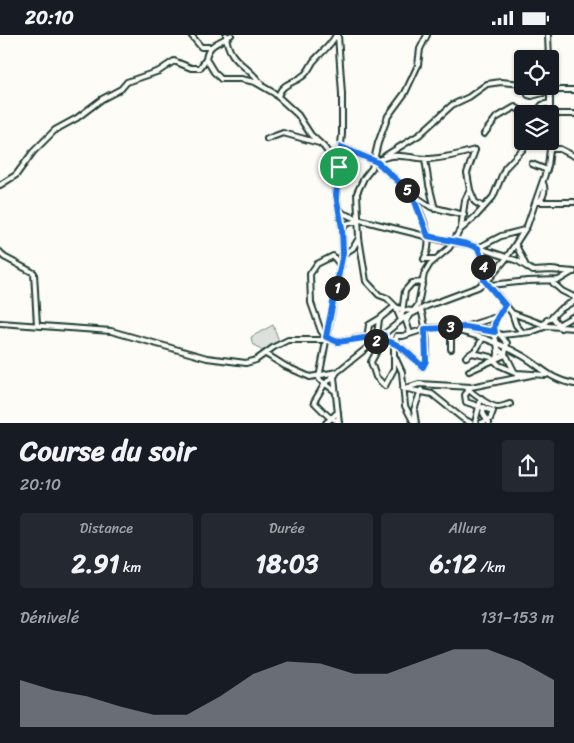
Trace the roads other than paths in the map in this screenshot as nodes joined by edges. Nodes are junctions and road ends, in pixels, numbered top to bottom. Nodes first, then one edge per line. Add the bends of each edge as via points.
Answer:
1 (191, 35) edge
2 (231, 35) edge
3 (337, 35) edge
4 (428, 35) edge
5 (548, 35) edge
6 (227, 37) edge
7 (210, 47) junction
8 (549, 50) edge
9 (206, 59) junction
10 (261, 84) junction
11 (514, 84) edge
12 (574, 90) edge
13 (559, 91) edge
14 (550, 95) edge
15 (278, 97) junction
16 (550, 103) joint
17 (542, 105) edge
18 (514, 108) edge
19 (559, 114) edge
20 (574, 114) edge
21 (484, 134) dead end
22 (267, 139) dead end
23 (321, 144) junction
24 (341, 147) junction
25 (559, 149) edge
26 (522, 150) edge
27 (550, 150) edge
28 (385, 156) junction
29 (574, 156) edge
30 (425, 159) junction
31 (376, 161) junction
32 (532, 164) dead end
33 (339, 167) junction
34 (547, 170) junction
35 (543, 183) junction
36 (0, 185) edge
37 (470, 190) junction
38 (412, 194) junction
39 (539, 202) junction
40 (574, 202) edge
41 (535, 205) junction
42 (338, 207) junction
43 (483, 207) junction
44 (435, 209) junction
45 (464, 215) junction
46 (359, 220) junction
47 (460, 230) junction
48 (524, 230) junction
49 (342, 231) junction
50 (428, 236) junction
51 (358, 238) junction
52 (452, 242) junction
53 (516, 245) junction
54 (478, 248) junction
55 (0, 252) edge
56 (342, 255) junction
57 (507, 257) junction
58 (435, 259) junction
59 (341, 266) junction
60 (526, 266) junction
61 (573, 272) edge
62 (486, 281) junction
63 (423, 282) junction
64 (553, 283) dead end
65 (490, 285) junction
66 (574, 297) edge
67 (574, 301) edge
68 (505, 305) junction
69 (395, 306) junction
70 (421, 309) junction
71 (402, 310) junction
72 (412, 312) junction
73 (512, 313) junction
74 (574, 316) edge
75 (493, 318) dead end
76 (551, 318) junction
77 (378, 319) junction
78 (401, 320) junction
79 (0, 323) edge
80 (36, 325) junction
81 (545, 325) junction
82 (466, 327) junction
83 (558, 327) junction
84 (445, 328) junction
85 (574, 328) edge
86 (425, 329) junction
87 (453, 330) junction
88 (410, 333) junction
89 (497, 333) junction
90 (523, 333) junction
91 (377, 335) junction
92 (384, 335) junction
93 (475, 336) junction
94 (326, 338) junction
95 (367, 338) junction
96 (483, 339) junction
97 (376, 341) junction
98 (394, 342) junction
99 (480, 343) junction
100 (498, 348) junction
101 (451, 349) dead end
102 (507, 349) junction
103 (472, 353) junction
104 (266, 354) junction
105 (505, 355) junction
106 (395, 357) junction
107 (466, 357) dead end
108 (496, 360) junction
109 (469, 371) dead end
110 (336, 373) junction
111 (517, 374) junction
112 (319, 375) junction
113 (548, 375) junction
114 (325, 383) junction
115 (574, 384) edge
116 (467, 388) junction
117 (403, 389) junction
118 (335, 391) junction
119 (421, 391) junction
120 (481, 399) junction
121 (510, 404) dead end
122 (481, 406) junction
123 (338, 412) junction
124 (330, 418) junction
125 (484, 421) edge
126 (326, 423) edge
127 (339, 423) edge
128 (416, 423) edge
129 (474, 423) edge

1 - 7 street via 201,47
2 - 6 street
3 - 15 street via 305,75 288,82
3 - 24 street via 342,94
4 - 31 street via 405,93 388,116 378,143
5 - 8 street
6 - 7 street
6 - 10 street via 230,52
7 - 9 street
9 - 10 street via 221,79
9 - 36 street via 200,68 174,61 159,71 126,83 55,130 16,175
10 - 15 street
11 - 28 street via 487,84 452,105 419,135
12 - 13 street
14 - 16 street
15 - 23 street via 298,115
16 - 17 street
18 - 21 street via 496,118
19 - 20 street
22 - 23 street via 282,133
23 - 33 street
24 - 31 street
24 - 33 street
25 - 29 street
26 - 43 street via 505,168 495,193
27 - 34 street
28 - 30 street
28 - 31 street
30 - 37 street via 475,150 467,173
30 - 44 street
31 - 38 street
31 - 46 street via 357,191
32 - 34 street
33 - 42 street
34 - 35 street
35 - 39 street via 545,187
35 - 41 street
37 - 43 street via 475,202
37 - 45 street
38 - 44 street
38 - 50 street
39 - 40 street
39 - 41 street
41 - 48 street
42 - 46 street via 344,214
42 - 49 street
43 - 47 street
44 - 45 street
45 - 47 street
46 - 49 street via 346,224
46 - 50 street
46 - 51 street
47 - 52 street
48 - 53 street
48 - 54 street via 501,236
49 - 56 street
50 - 52 street
50 - 58 street via 429,250 424,259
51 - 56 street via 353,248
51 - 69 street via 366,281
52 - 54 street
52 - 58 street
53 - 57 street
53 - 60 street
54 - 57 street
54 - 62 street
55 - 80 street via 34,273
56 - 59 street
57 - 60 street
57 - 62 street
58 - 63 street via 425,272
59 - 94 street
59 - 94 street via 333,256 317,264 310,274 312,307
60 - 61 street via 533,271
61 - 65 street via 559,280
62 - 65 street
62 - 70 street via 475,289
63 - 71 street via 412,283 406,288
63 - 72 street via 420,301
64 - 66 street
65 - 68 street
67 - 76 street
68 - 73 street
68 - 89 street via 495,320
69 - 71 street
69 - 77 street
69 - 78 street
70 - 72 street
70 - 86 street
71 - 72 street
71 - 78 street
72 - 78 street
72 - 88 street via 406,323
73 - 81 street
73 - 90 street
74 - 83 street
75 - 82 street
76 - 81 street
76 - 83 street
77 - 91 street
77 - 95 street via 369,325
78 - 92 street
79 - 80 street
80 - 104 street via 111,331 207,358 244,363 252,363
81 - 83 street
81 - 90 street
82 - 84 street
82 - 89 street
83 - 85 street
84 - 86 street
84 - 87 street
86 - 88 street
86 - 98 street via 426,361 423,367
87 - 93 street
87 - 101 street
88 - 98 street via 396,336
89 - 90 street
89 - 100 street
89 - 102 street via 506,341
91 - 92 street
91 - 95 street
92 - 97 street
93 - 96 street
93 - 99 street
94 - 95 street via 338,342
94 - 104 street via 291,339
94 - 112 street
96 - 99 street
96 - 100 street
97 - 98 street
97 - 106 street via 379,347 371,362 376,377 385,386 394,369
97 - 110 street
98 - 106 street
99 - 103 street
100 - 102 street
100 - 105 street
100 - 108 street
102 - 105 street
102 - 113 street
103 - 107 street
103 - 108 street
104 - 112 street via 310,377
105 - 108 street
105 - 111 street
106 - 117 street via 402,372
108 - 109 street
108 - 111 street
110 - 112 street
110 - 114 street
110 - 118 street
111 - 113 street
111 - 116 street
112 - 114 street via 319,380
113 - 115 street
114 - 118 street
114 - 124 street via 314,402
116 - 117 street via 419,384
116 - 120 street
116 - 122 street via 466,402
117 - 119 street
117 - 128 street via 405,406
118 - 123 street
119 - 128 street via 414,410
119 - 129 street via 432,394
120 - 121 street via 499,408
120 - 122 street
122 - 125 street
122 - 125 street via 493,411 490,419
122 - 129 street
123 - 124 street
123 - 127 street
124 - 126 street
124 - 127 street
125 - 129 street

